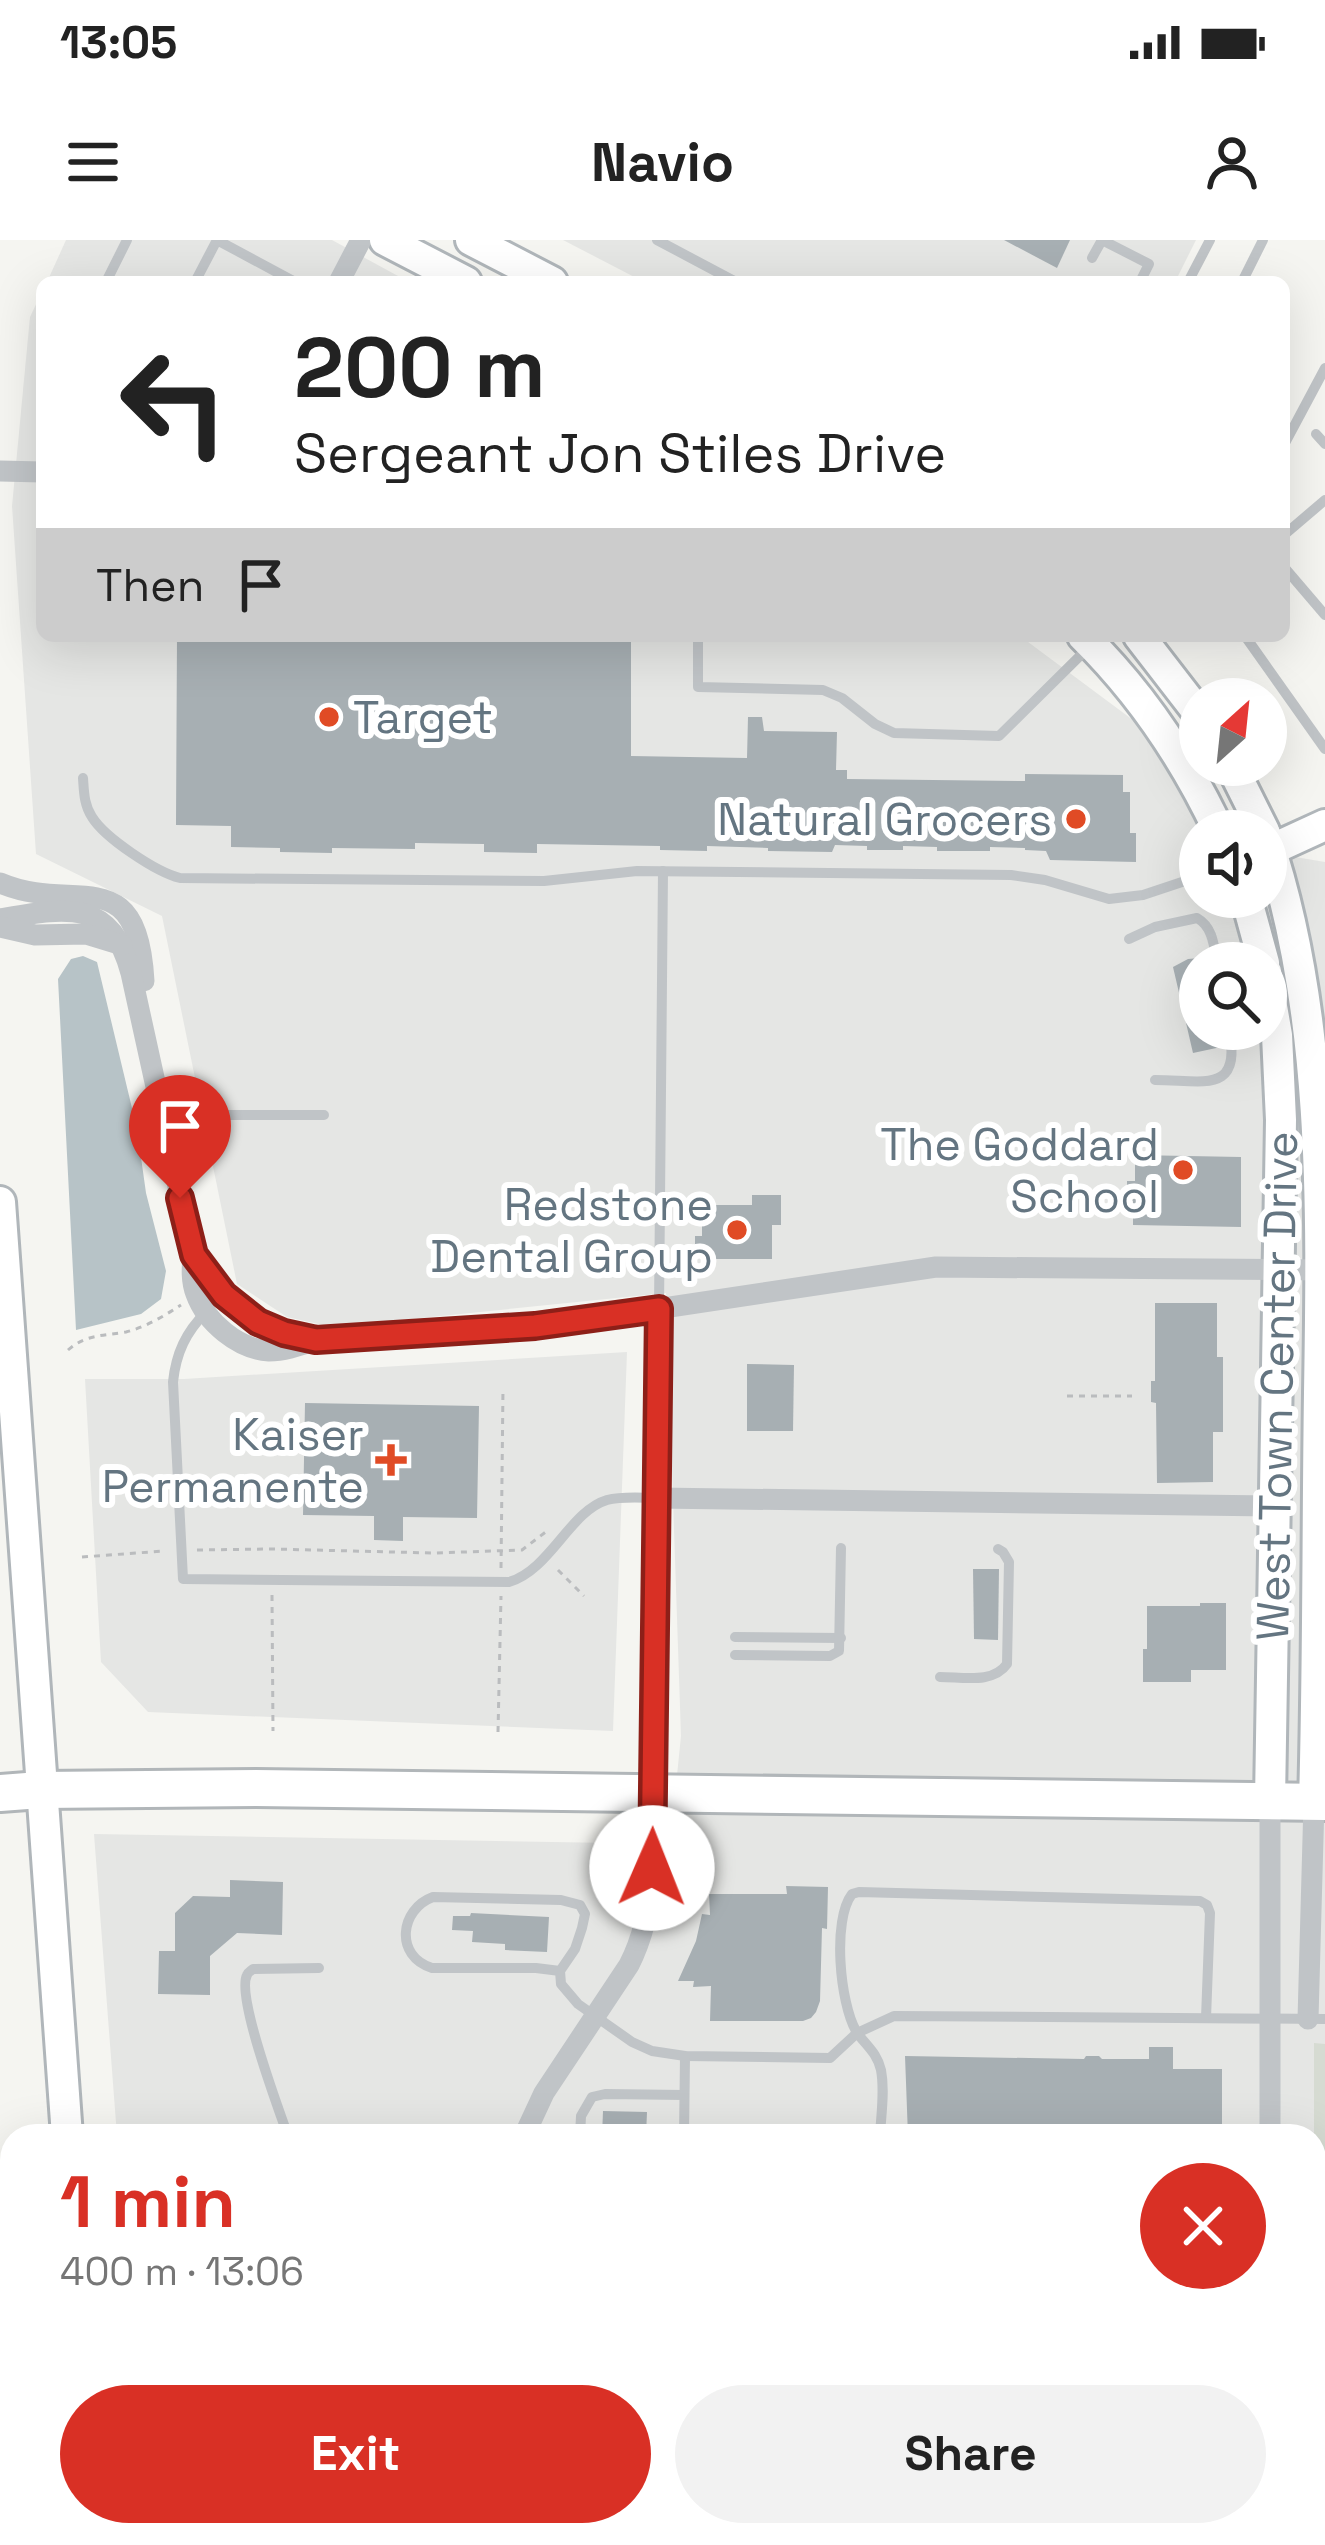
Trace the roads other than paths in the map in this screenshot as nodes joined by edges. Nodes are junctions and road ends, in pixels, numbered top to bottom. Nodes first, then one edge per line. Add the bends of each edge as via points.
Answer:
1 (127, 240) edge
2 (217, 240) edge
3 (361, 240) edge
4 (385, 240) edge
5 (419, 240) edge
6 (657, 240) edge
7 (1210, 240) edge
8 (1263, 240) edge
9 (486, 243) edge
10 (1092, 258) dead end
11 (705, 266) junction
12 (109, 276) edge
13 (198, 276) edge
14 (284, 276) edge
15 (342, 276) edge
16 (454, 276) edge
17 (542, 276) edge
18 (700, 276) edge
19 (724, 276) edge
20 (1143, 276) edge
21 (1191, 276) edge
22 (1245, 276) edge
23 (1325, 368) edge
24 (1290, 434) edge
25 (0, 471) edge
26 (36, 472) edge
27 (1325, 500) edge
28 (1290, 530) edge
29 (1290, 574) edge
30 (1325, 615) edge
31 (698, 642) edge
32 (1085, 642) edge
33 (1089, 642) edge
34 (1143, 642) edge
35 (1249, 642) edge
36 (1179, 688) edge
37 (1325, 749) edge
38 (83, 778) dead end
39 (1209, 810) edge
40 (1325, 825) edge
41 (1287, 836) edge
42 (663, 871) junction
43 (0, 883) edge
44 (1179, 883) edge
45 (1287, 903) edge
46 (0, 923) edge
47 (1130, 938) dead end
48 (1212, 942) edge
49 (148, 1047) junction
50 (1231, 1050) edge
51 (1278, 1050) edge
52 (1323, 1067) edge
53 (1155, 1080) dead end
54 (159, 1102) junction
55 (323, 1115) dead end
56 (0, 1202) edge
57 (194, 1255) junction
58 (1280, 1269) junction
59 (1323, 1270) edge
60 (201, 1305) junction
61 (659, 1309) junction
62 (316, 1340) junction
63 (657, 1498) junction
64 (1275, 1505) junction
65 (1322, 1505) edge
66 (842, 1548) dead end
67 (998, 1549) dead end
68 (735, 1637) dead end
69 (841, 1638) junction
70 (735, 1655) dead end
71 (940, 1677) dead end
72 (40, 1790) junction
73 (654, 1792) junction
74 (0, 1793) edge
75 (1270, 1801) junction
76 (1319, 1802) edge
77 (319, 1968) dead end
78 (560, 1970) junction
79 (597, 2017) junction
80 (1206, 2018) junction
81 (1270, 2019) junction
82 (1316, 2019) edge
83 (857, 2033) junction
84 (685, 2056) junction
85 (684, 2095) junction
86 (66, 2124) edge
87 (284, 2124) edge
88 (529, 2124) edge
89 (580, 2124) edge
90 (684, 2124) edge
91 (880, 2124) edge
92 (1270, 2124) edge

1 - 12 lane
2 - 13 lane
2 - 14 lane
3 - 15 street
4 - 16 street
5 - 9 street via 478,266
6 - 11 lane
7 - 21 lane
8 - 22 lane
9 - 17 street
10 - 20 lane via 1102,240 1149,264
11 - 18 lane
11 - 19 lane
23 - 24 lane
25 - 26 street
27 - 28 lane
29 - 30 lane
31 - 32 lane via 698,687 830,691 888,732 999,736
33 - 39 street via 1160,728
34 - 36 street
35 - 37 lane
38 - 42 lane via 99,826 180,878 544,881
40 - 41 street
42 - 44 lane via 1018,876 1109,899
42 - 61 lane
43 - 49 street via 119,907 142,955
45 - 52 street, West Town Center Drive
46 - 49 street via 54,911 104,922 130,966
47 - 48 lane via 1197,918
49 - 54 street
50 - 53 lane via 1222,1077
51 - 58 street, West Town Center Drive
52 - 59 street, West Town Center Drive
54 - 55 lane via 192,1115
54 - 57 street
56 - 72 street
57 - 60 street
57 - 62 street via 246,1314
58 - 59 street
58 - 61 street via 936,1267
58 - 64 street, West Town Center Drive
59 - 65 street, West Town Center Drive
60 - 62 street via 249,1347
60 - 63 lane via 173,1374 184,1579 501,1584 526,1576 600,1503
61 - 62 street
61 - 63 street
63 - 64 street
63 - 73 street
64 - 75 street, West Town Center Drive
65 - 76 street, West Town Center Drive
66 - 69 lane
67 - 71 lane via 1009,1562 1007,1664 997,1676
68 - 69 lane
69 - 70 lane via 830,1656
72 - 73 main road
72 - 74 main road
72 - 86 street
73 - 75 main road
73 - 79 street via 645,1925
75 - 76 main road
75 - 81 street
76 - 82 street
77 - 87 lane via 254,1969 245,1981
78 - 78 lane via 582,1928 585,1914 575,1902 433,1897 412,1911 406,1947 420,1964
78 - 79 lane via 565,1991
79 - 84 lane via 642,2048
79 - 88 street
80 - 81 lane
80 - 83 lane via 894,2016
80 - 83 lane via 1210,1913 1200,1901 859,1892 844,1908 840,1971
81 - 82 lane
81 - 92 street
83 - 84 lane via 830,2058
83 - 91 lane via 881,2072
84 - 85 lane
85 - 89 lane via 592,2097
85 - 90 lane

